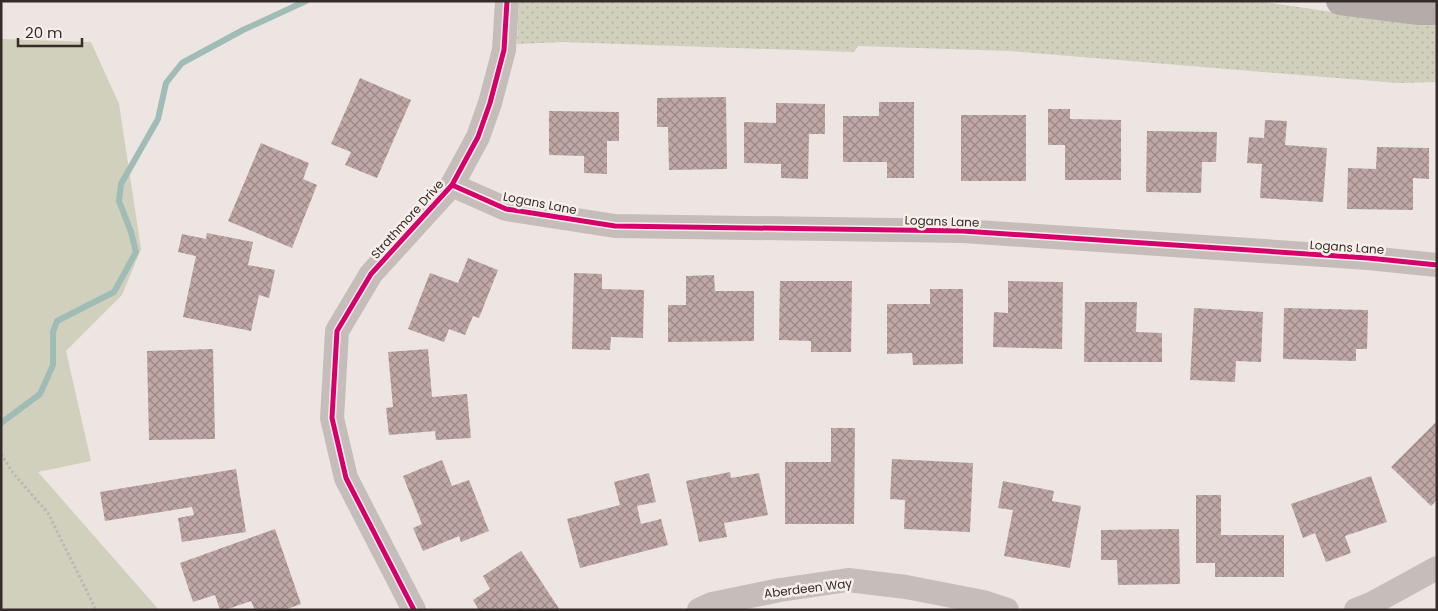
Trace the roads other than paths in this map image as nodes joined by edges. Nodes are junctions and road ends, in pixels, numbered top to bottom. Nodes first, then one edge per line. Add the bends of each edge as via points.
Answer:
1 (508, 1) edge
2 (1340, 1) edge
3 (1437, 11) edge
4 (452, 185) junction
5 (1437, 266) edge
6 (1437, 568) edge
7 (414, 610) edge
8 (699, 610) edge
9 (1007, 610) edge
10 (1356, 610) edge

1 - 4 street, Strathmore Drive via 504,50 490,103 478,137
2 - 3 main road
4 - 5 street, Logans Lane via 506,209 615,226 963,231 1368,258
4 - 7 street, Strathmore Drive via 372,274 337,331 332,418 346,478
6 - 10 street
8 - 9 street, Aberdeen Way via 712,604 780,590 848,580 916,589 984,602

